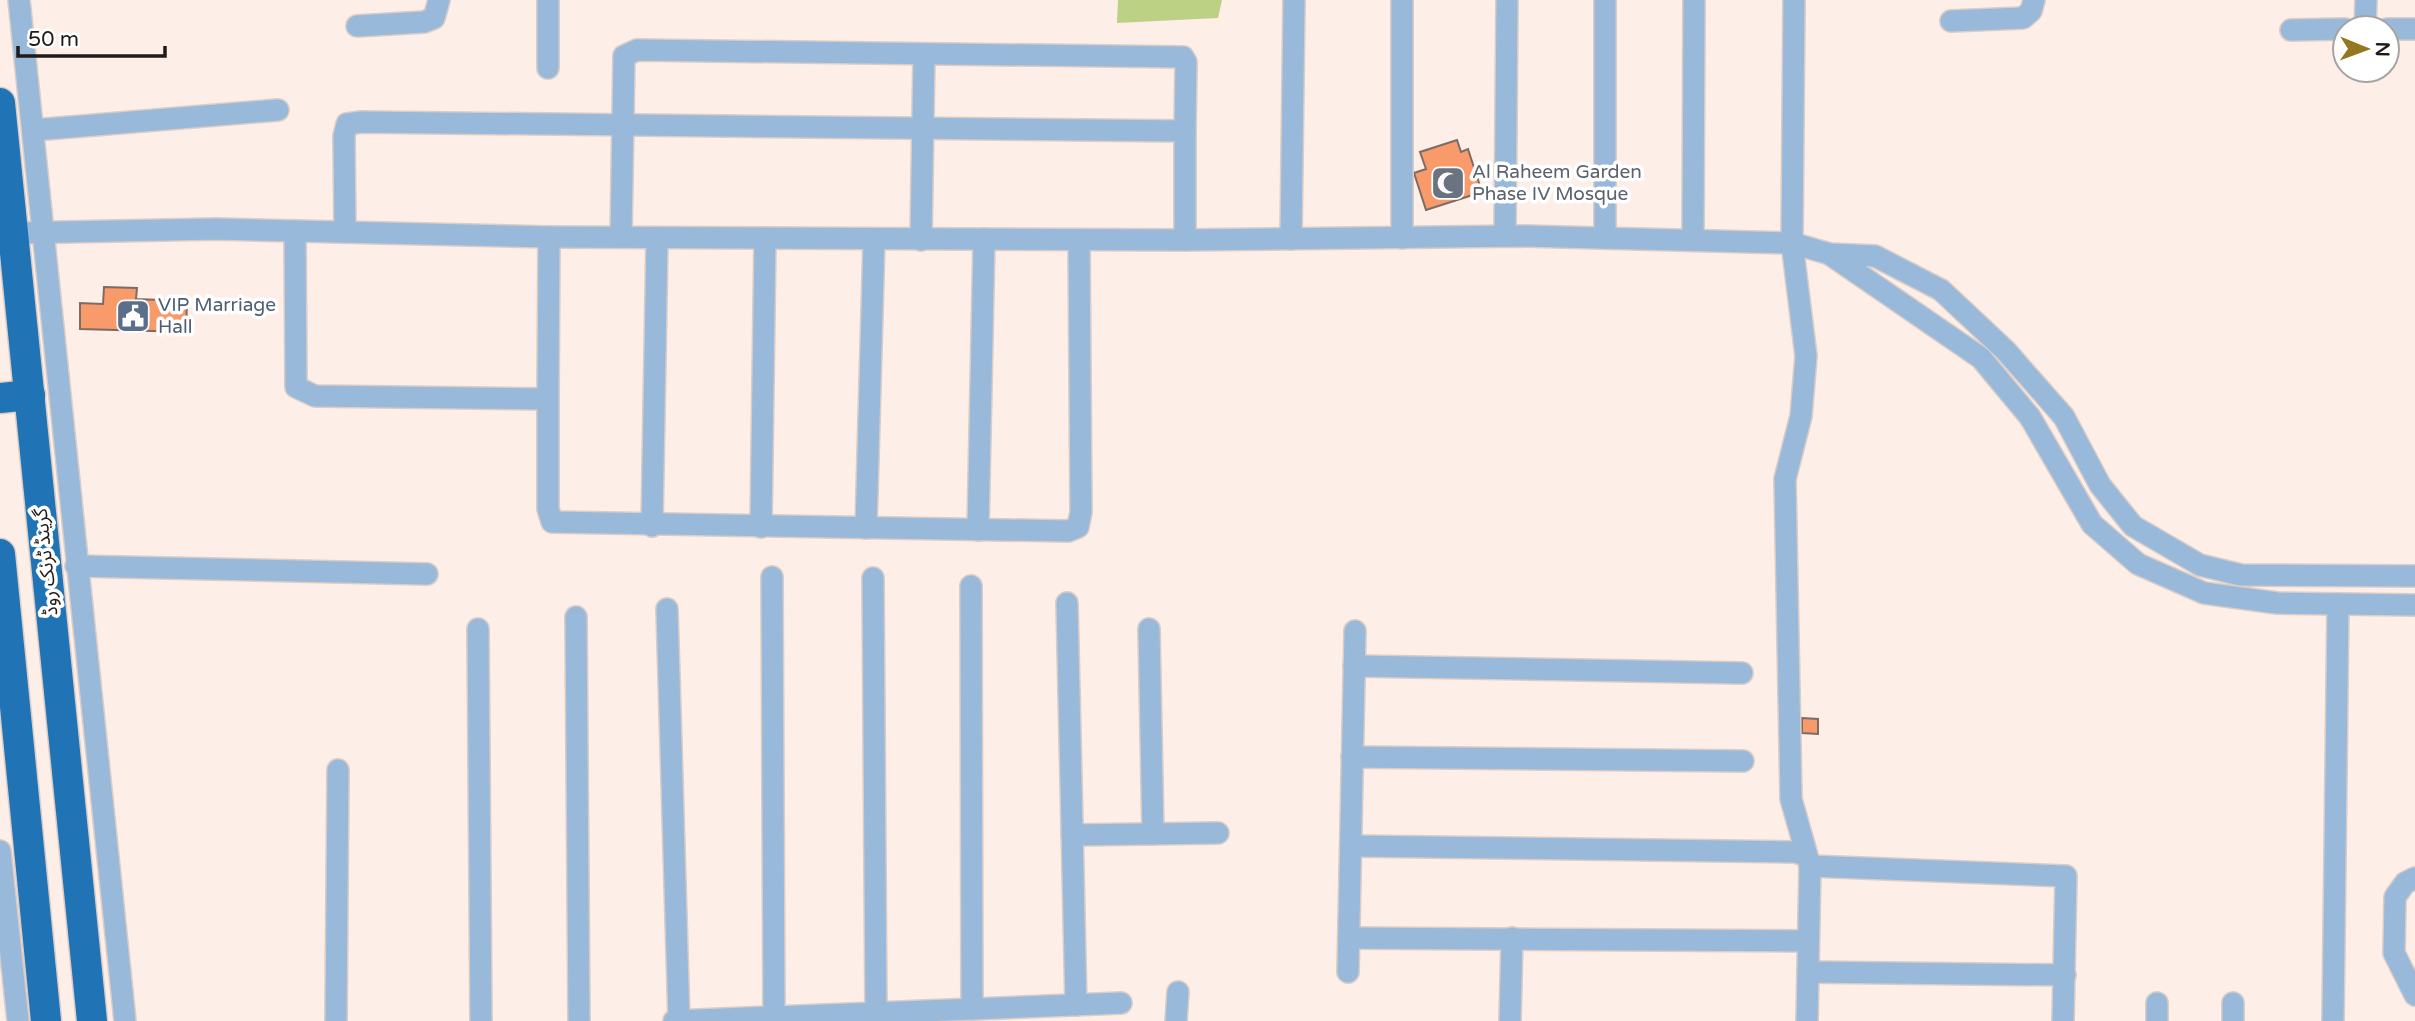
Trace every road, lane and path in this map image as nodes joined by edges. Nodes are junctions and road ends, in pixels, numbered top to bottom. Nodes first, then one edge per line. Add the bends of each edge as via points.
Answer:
1 (19, 0) edge
2 (439, 0) edge
3 (548, 0) edge
4 (1294, 0) edge
5 (1402, 0) edge
6 (1507, 0) edge
7 (1605, 0) edge
8 (1694, 0) edge
9 (1794, 0) edge
10 (2034, 0) edge
11 (1951, 21) dead end
12 (357, 26) dead end
13 (2331, 29) edge
14 (2291, 30) dead end
15 (924, 55) junction
16 (548, 68) dead end
17 (0, 103) edge
18 (278, 110) dead end
19 (623, 125) junction
20 (923, 129) junction
21 (34, 130) junction
22 (1185, 131) junction
23 (44, 230) junction
24 (295, 231) junction
25 (345, 232) junction
26 (13, 233) junction
27 (1505, 236) junction
28 (549, 237) junction
29 (621, 237) junction
30 (1402, 237) junction
31 (657, 238) junction
32 (1605, 238) junction
33 (765, 239) junction
34 (1291, 239) junction
35 (1693, 239) junction
36 (874, 240) junction
37 (920, 240) junction
38 (984, 240) junction
39 (1079, 240) junction
40 (1185, 240) junction
41 (1792, 243) junction
42 (1829, 254) junction
43 (30, 396) junction
44 (0, 398) edge
45 (548, 399) junction
46 (652, 526) junction
47 (761, 527) junction
48 (866, 528) junction
49 (978, 530) junction
50 (0, 554) edge
51 (76, 566) junction
52 (427, 574) dead end
53 (2279, 575) junction
54 (2415, 576) edge
55 (772, 577) dead end
56 (873, 578) dead end
57 (971, 586) dead end
58 (1067, 603) dead end
59 (2277, 603) junction
60 (2338, 604) junction
61 (2415, 606) edge
62 (667, 610) dead end
63 (576, 617) dead end
64 (478, 629) dead end
65 (1149, 629) dead end
66 (1355, 631) dead end
67 (1354, 666) junction
68 (1742, 673) dead end
69 (7, 699) edge
70 (1352, 757) junction
71 (1743, 761) dead end
72 (338, 771) dead end
73 (1218, 833) dead end
74 (1153, 834) junction
75 (1072, 835) junction
76 (1351, 846) junction
77 (0, 851) edge
78 (1807, 861) junction
79 (2415, 878) edge
80 (1349, 938) junction
81 (1512, 938) junction
82 (1807, 941) junction
83 (1348, 972) dead end
84 (1808, 972) junction
85 (2064, 975) junction
86 (1178, 992) dead end
87 (2415, 995) edge
88 (1121, 1003) dead end
89 (1076, 1005) junction
90 (972, 1009) junction
91 (876, 1013) junction
92 (774, 1017) junction
93 (18, 1021) edge
94 (46, 1021) edge
95 (92, 1021) edge
96 (125, 1021) edge
97 (336, 1021) edge
98 (481, 1021) edge
99 (579, 1021) edge
100 (677, 1021) edge
101 (1176, 1021) edge
102 (1510, 1021) edge
103 (1807, 1021) edge
104 (2063, 1021) edge
105 (2333, 1021) edge

1 - 21 street
2 - 12 street via 434,18 424,22
3 - 16 street
4 - 34 street
5 - 30 street
6 - 27 street
7 - 32 street
8 - 35 street
9 - 41 street
10 - 11 street via 2031,11 2022,18
13 - 14 street
15 - 19 street via 628,52 624,56
15 - 20 street
15 - 22 street via 1183,57
17 - 26 highway, گرینڈ ٹرنک روڈ
18 - 21 street
19 - 20 street
19 - 25 street via 347,124
19 - 29 street
20 - 22 street
20 - 37 street
21 - 23 street
22 - 40 street
23 - 24 street
23 - 26 street
23 - 51 street
24 - 25 street
24 - 45 street via 296,387 304,394
25 - 28 street
26 - 43 highway, گرینڈ ٹرنک روڈ
27 - 30 street
27 - 32 street
28 - 29 street
28 - 45 street
29 - 31 street
30 - 34 street
31 - 33 street
31 - 46 street
32 - 35 street
33 - 36 street
33 - 47 street
34 - 40 street
35 - 41 street
36 - 37 street
36 - 48 street
37 - 38 street
38 - 39 street
38 - 49 street
39 - 40 street
39 - 49 street via 1079,527 1068,531
41 - 42 street
41 - 78 street via 1806,356 1801,416 1785,479 1791,799
42 - 53 street via 1875,256 1941,290 2006,351 2064,417 2100,485 2133,526 2200,565 2241,576
42 - 59 street via 1980,358 2030,417 2092,524 2138,564 2204,593
43 - 44 highway
43 - 95 highway, گرینڈ ٹرنک روڈ
45 - 46 street via 548,509 552,522
46 - 47 street
47 - 48 street
48 - 49 street
50 - 69 highway
51 - 52 street
51 - 96 street
53 - 54 street
53 - 59 street
55 - 92 street
56 - 91 street
57 - 90 street
58 - 75 street
59 - 60 street
60 - 61 street
60 - 105 street
62 - 100 street
63 - 99 street
64 - 98 street
65 - 74 street
66 - 67 street
67 - 68 street
67 - 70 street
69 - 94 highway
70 - 71 street
70 - 76 street
72 - 97 street
73 - 74 street
74 - 75 street
75 - 89 street
76 - 78 street via 1794,852
76 - 80 street
77 - 93 street
78 - 82 street
78 - 85 street via 2066,876
79 - 87 street via 2395,897 2395,953
80 - 81 street
80 - 83 street
81 - 82 street
81 - 102 street
82 - 84 street
84 - 85 street
84 - 103 street
85 - 104 street
86 - 101 street
88 - 89 street
89 - 90 street
90 - 91 street
91 - 92 street
92 - 100 street

